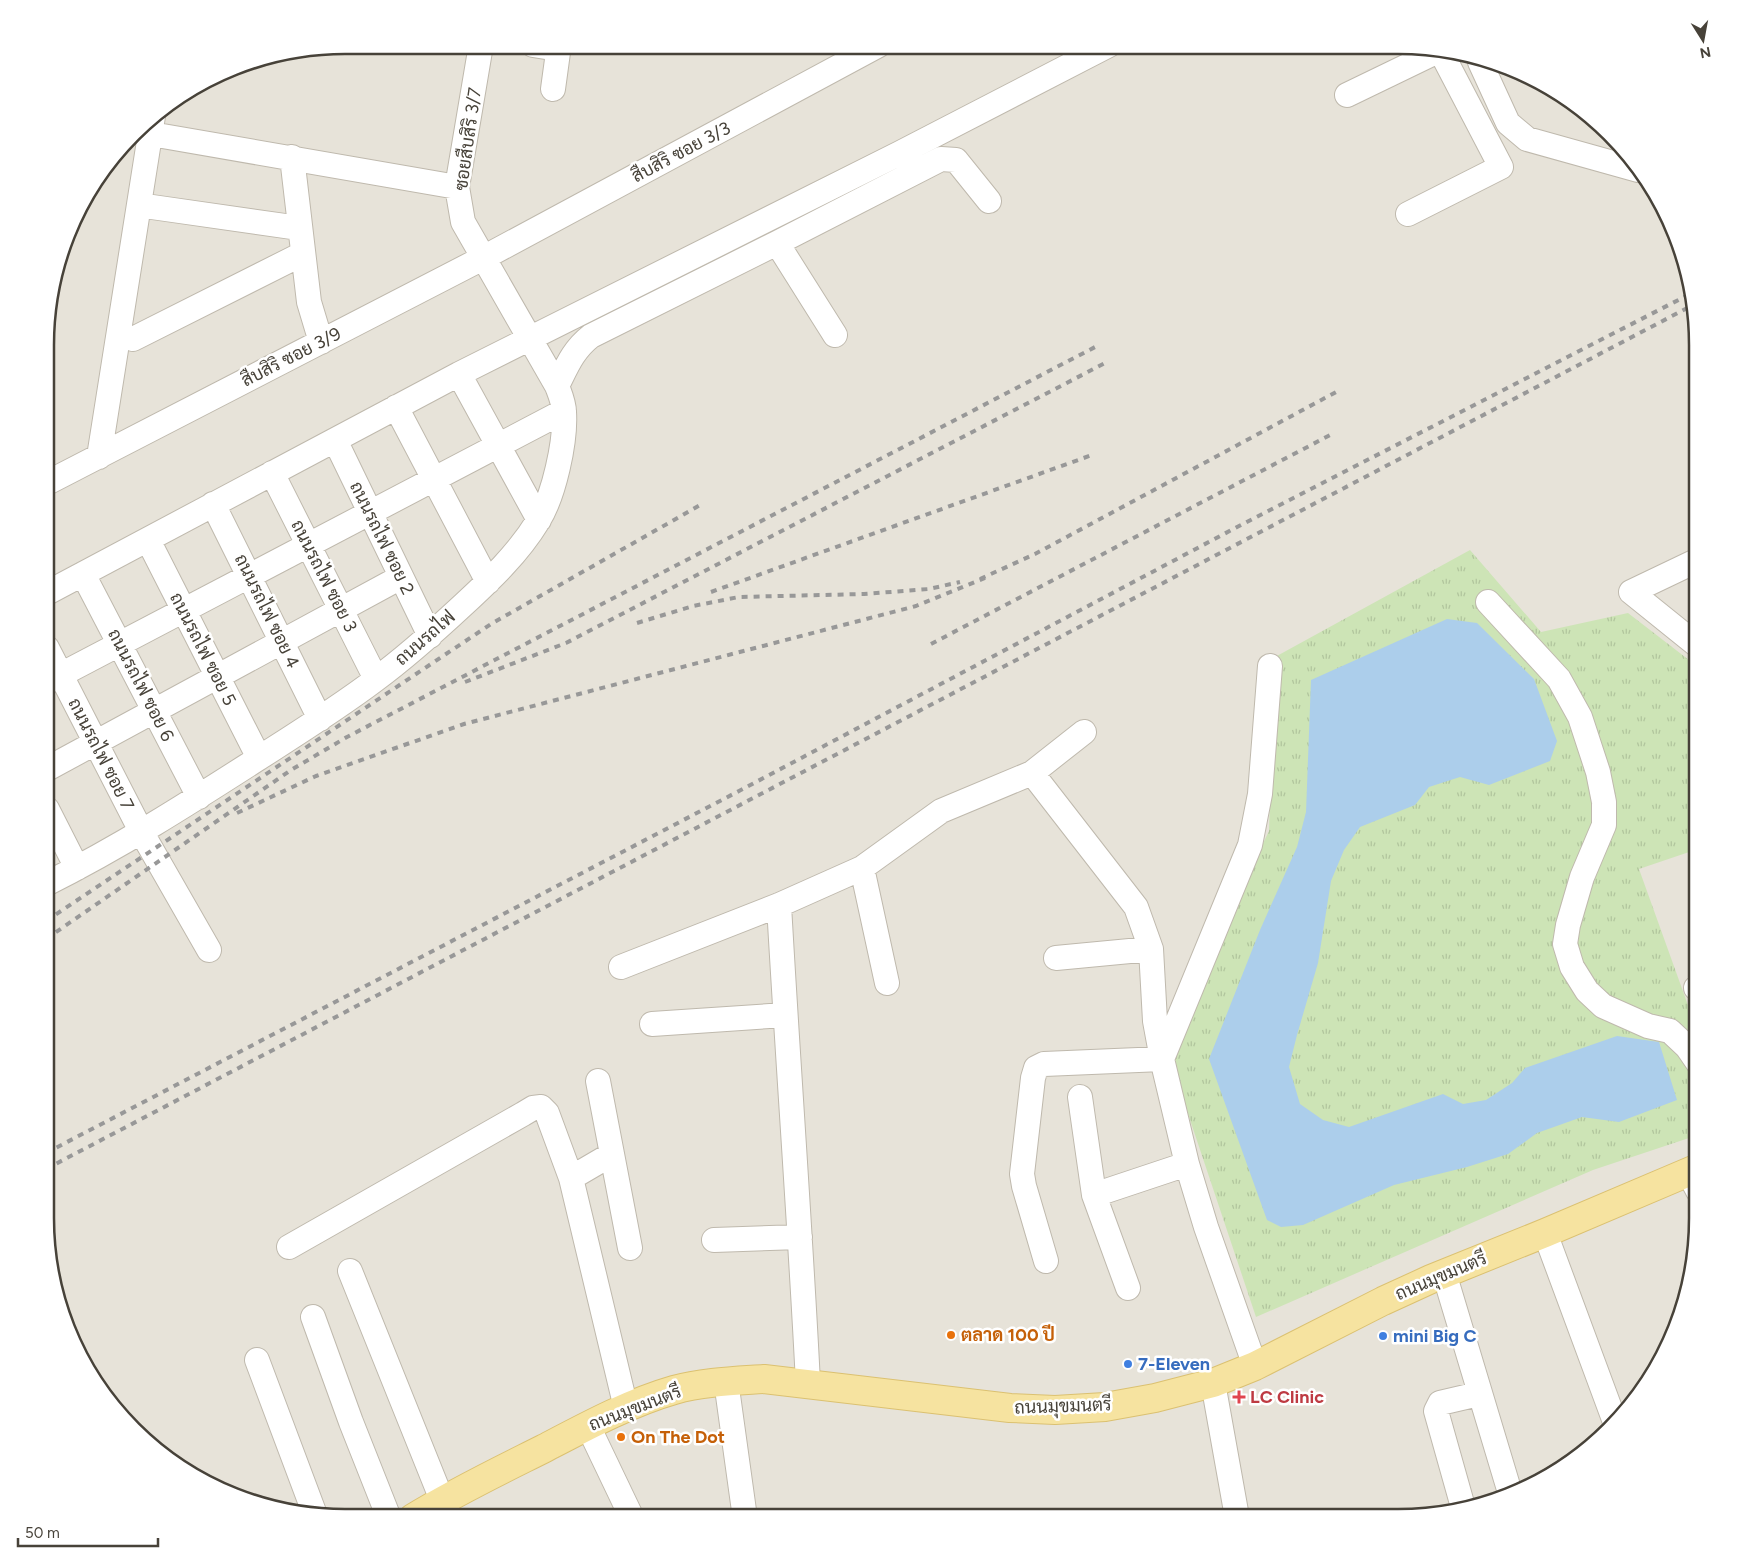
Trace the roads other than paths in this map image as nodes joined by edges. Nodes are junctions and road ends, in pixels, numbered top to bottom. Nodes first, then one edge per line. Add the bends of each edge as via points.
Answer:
1 (479, 54) edge
2 (557, 54) edge
3 (862, 54) edge
4 (1094, 54) edge
5 (1429, 55) edge
6 (1444, 57) edge
7 (1482, 66) edge
8 (553, 89) dead end
9 (1347, 95) dead end
10 (154, 125) edge
11 (152, 127) edge
12 (292, 157) junction
13 (1628, 167) edge
14 (457, 187) junction
15 (989, 201) dead end
16 (152, 208) dead end
17 (1408, 214) dead end
18 (299, 228) junction
19 (777, 243) junction
20 (302, 254) junction
21 (483, 258) junction
22 (835, 335) dead end
23 (531, 338) junction
24 (133, 339) dead end
25 (321, 342) junction
26 (459, 374) junction
27 (557, 386) junction
28 (396, 407) junction
29 (564, 411) junction
30 (335, 440) junction
31 (498, 445) junction
32 (99, 457) junction
33 (272, 473) junction
34 (54, 479) edge
35 (434, 479) junction
36 (213, 504) junction
37 (370, 513) junction
38 (539, 520) junction
39 (148, 540) junction
40 (308, 545) junction
41 (1689, 564) edge
42 (83, 574) junction
43 (250, 575) junction
44 (401, 577) junction
45 (488, 582) junction
46 (54, 589) edge
47 (1488, 602) dead end
48 (183, 610) junction
49 (341, 610) junction
50 (430, 636) junction
51 (1689, 639) edge
52 (282, 641) junction
53 (120, 644) junction
54 (1270, 666) dead end
55 (217, 676) junction
56 (54, 678) edge
57 (376, 679) junction
58 (154, 710) junction
59 (320, 719) junction
60 (1084, 732) dead end
61 (96, 743) junction
62 (259, 758) junction
63 (54, 765) edge
64 (1032, 774) junction
65 (199, 797) junction
66 (54, 824) edge
67 (142, 832) junction
68 (77, 868) junction
69 (862, 868) junction
70 (54, 880) edge
71 (779, 905) junction
72 (1151, 949) junction
73 (209, 950) dead end
74 (1056, 958) dead end
75 (621, 967) dead end
76 (888, 983) dead end
77 (785, 1015) junction
78 (652, 1024) dead end
79 (1689, 1051) edge
80 (1162, 1059) junction
81 (598, 1081) dead end
82 (1080, 1097) dead end
83 (612, 1154) junction
84 (1187, 1164) junction
85 (571, 1178) junction
86 (1689, 1179) edge
87 (1094, 1195) junction
88 (1545, 1233) junction
89 (800, 1238) junction
90 (714, 1240) dead end
91 (289, 1247) dead end
92 (630, 1248) dead end
93 (1046, 1260) dead end
94 (350, 1271) dead end
95 (1438, 1276) junction
96 (1128, 1288) dead end
97 (313, 1317) dead end
98 (257, 1360) dead end
99 (1256, 1366) junction
100 (726, 1381) junction
101 (808, 1383) junction
102 (1214, 1383) junction
103 (1470, 1396) junction
104 (626, 1408) junction
105 (1612, 1416) edge
106 (588, 1426) junction
107 (1508, 1488) edge
108 (1497, 1492) edge
109 (442, 1500) junction
110 (1461, 1502) edge
111 (312, 1508) edge
112 (385, 1509) edge
113 (428, 1509) edge
114 (628, 1509) edge
115 (744, 1509) edge
116 (1235, 1509) edge

1 - 14 street, ซอยสืบสิริ 3/7
2 - 8 street
3 - 21 street, สืบสิริ ซอย 3/3
4 - 23 street
5 - 9 street
6 - 17 street via 1501,167
7 - 13 street via 1508,123 1527,139
10 - 12 street
11 - 32 street
12 - 14 street
12 - 18 street
14 - 21 street, ซอยสืบสิริ 3/7 via 463,222
15 - 19 street via 956,160 941,159
16 - 18 street
18 - 20 street
19 - 22 street
19 - 27 street via 591,336 575,351
20 - 24 street
20 - 25 street via 309,302
21 - 23 street, ถนนรถไฟ
21 - 25 street, สืบสิริ ซอย 3/9
23 - 26 street
23 - 27 street, ถนนรถไฟ
25 - 32 street, สืบสิริ ซอย 3/9
26 - 28 street
26 - 31 street
27 - 29 street, ถนนรถไฟ
28 - 30 street
28 - 35 street
29 - 31 street
29 - 38 street, ถนนรถไฟ via 562,451 553,487
30 - 33 street
30 - 37 street, ถนนรถไฟ ซอย 2
31 - 35 street
31 - 38 street
32 - 34 street, สืบสิริ ซอย 3/9
33 - 36 street
33 - 40 street, ถนนรถไฟ ซอย 3
35 - 37 street
35 - 45 street
36 - 39 street
36 - 43 street, ถนนรถไฟ ซอย 4
37 - 40 street
37 - 44 street, ถนนรถไฟ ซอย 2
38 - 45 street, ถนนรถไฟ
39 - 42 street
39 - 48 street, ถนนรถไฟ ซอย 5
40 - 43 street
40 - 49 street, ถนนรถไฟ ซอย 3
41 - 51 street via 1631,592
42 - 46 street
42 - 53 street, ถนนรถไฟ ซอย 6
43 - 48 street
43 - 52 street, ถนนรถไฟ ซอย 4
44 - 49 street
44 - 50 street, ถนนรถไฟ ซอย 2
45 - 50 street, ถนนรถไฟ
47 - 79 street via 1559,679 1580,717 1598,772 1604,802 1604,825 1582,877 1568,924 1565,944 1572,968 1587,991 1603,1006 1648,1026 1670,1031
48 - 53 street
48 - 55 street, ถนนรถไฟ ซอย 5
49 - 52 street
49 - 57 street, ถนนรถไฟ ซอย 3
50 - 57 street, ถนนรถไฟ
52 - 55 street
52 - 59 street, ถนนรถไฟ ซอย 4
53 - 56 street
53 - 58 street, ถนนรถไฟ ซอย 6
54 - 80 street via 1260,794 1250,845
55 - 58 street
55 - 62 street, ถนนรถไฟ ซอย 5
56 - 61 street, ถนนรถไฟ ซอย 7
57 - 59 street, ถนนรถไฟ
58 - 61 street
58 - 65 street, ถนนรถไฟ ซอย 6
59 - 62 street, ถนนรถไฟ
60 - 64 street
61 - 63 street
61 - 67 street, ถนนรถไฟ ซอย 7
62 - 65 street, ถนนรถไฟ
64 - 69 street via 941,811
64 - 72 street via 1136,907
65 - 67 street, ถนนรถไฟ
66 - 68 street
67 - 68 street, ถนนรถไฟ
67 - 73 street, ถนนรถไฟ ซอย 7
68 - 70 street, ถนนรถไฟ
69 - 71 street
69 - 76 street
71 - 75 street
71 - 77 street
72 - 74 street
72 - 80 street via 1155,1021
77 - 78 street
77 - 89 street
80 - 84 street
80 - 93 street via 1044,1064 1036,1068 1022,1174
81 - 83 street
82 - 87 street
83 - 85 street
83 - 92 street
84 - 87 street
84 - 99 street
85 - 91 street via 547,1113 541,1107 533,1108
85 - 104 street
86 - 88 main road, ถนนมุขมนตรี
87 - 96 street
88 - 95 main road, ถนนมุขมนตรี
88 - 105 street
89 - 90 street
89 - 101 street
94 - 109 street
95 - 99 main road, ถนนมุขมนตรี
95 - 103 street via 1460,1378
95 - 107 street
97 - 112 street
98 - 111 street
99 - 102 main road, ถนนมุขมนตรี
100 - 101 main road, ถนนมุขมนตรี via 764,1379
100 - 104 main road, ถนนมุขมนตรี via 675,1390
100 - 115 street
101 - 102 main road, ถนนมุขมนตรี via 1010,1408 1055,1410 1105,1407
102 - 116 street
103 - 108 street
103 - 110 street via 1440,1403 1436,1411
104 - 106 main road, ถนนมุขมนตรี
106 - 109 main road, ถนนมุขมนตรี
106 - 114 street
109 - 113 main road, ถนนมุขมนตรี

